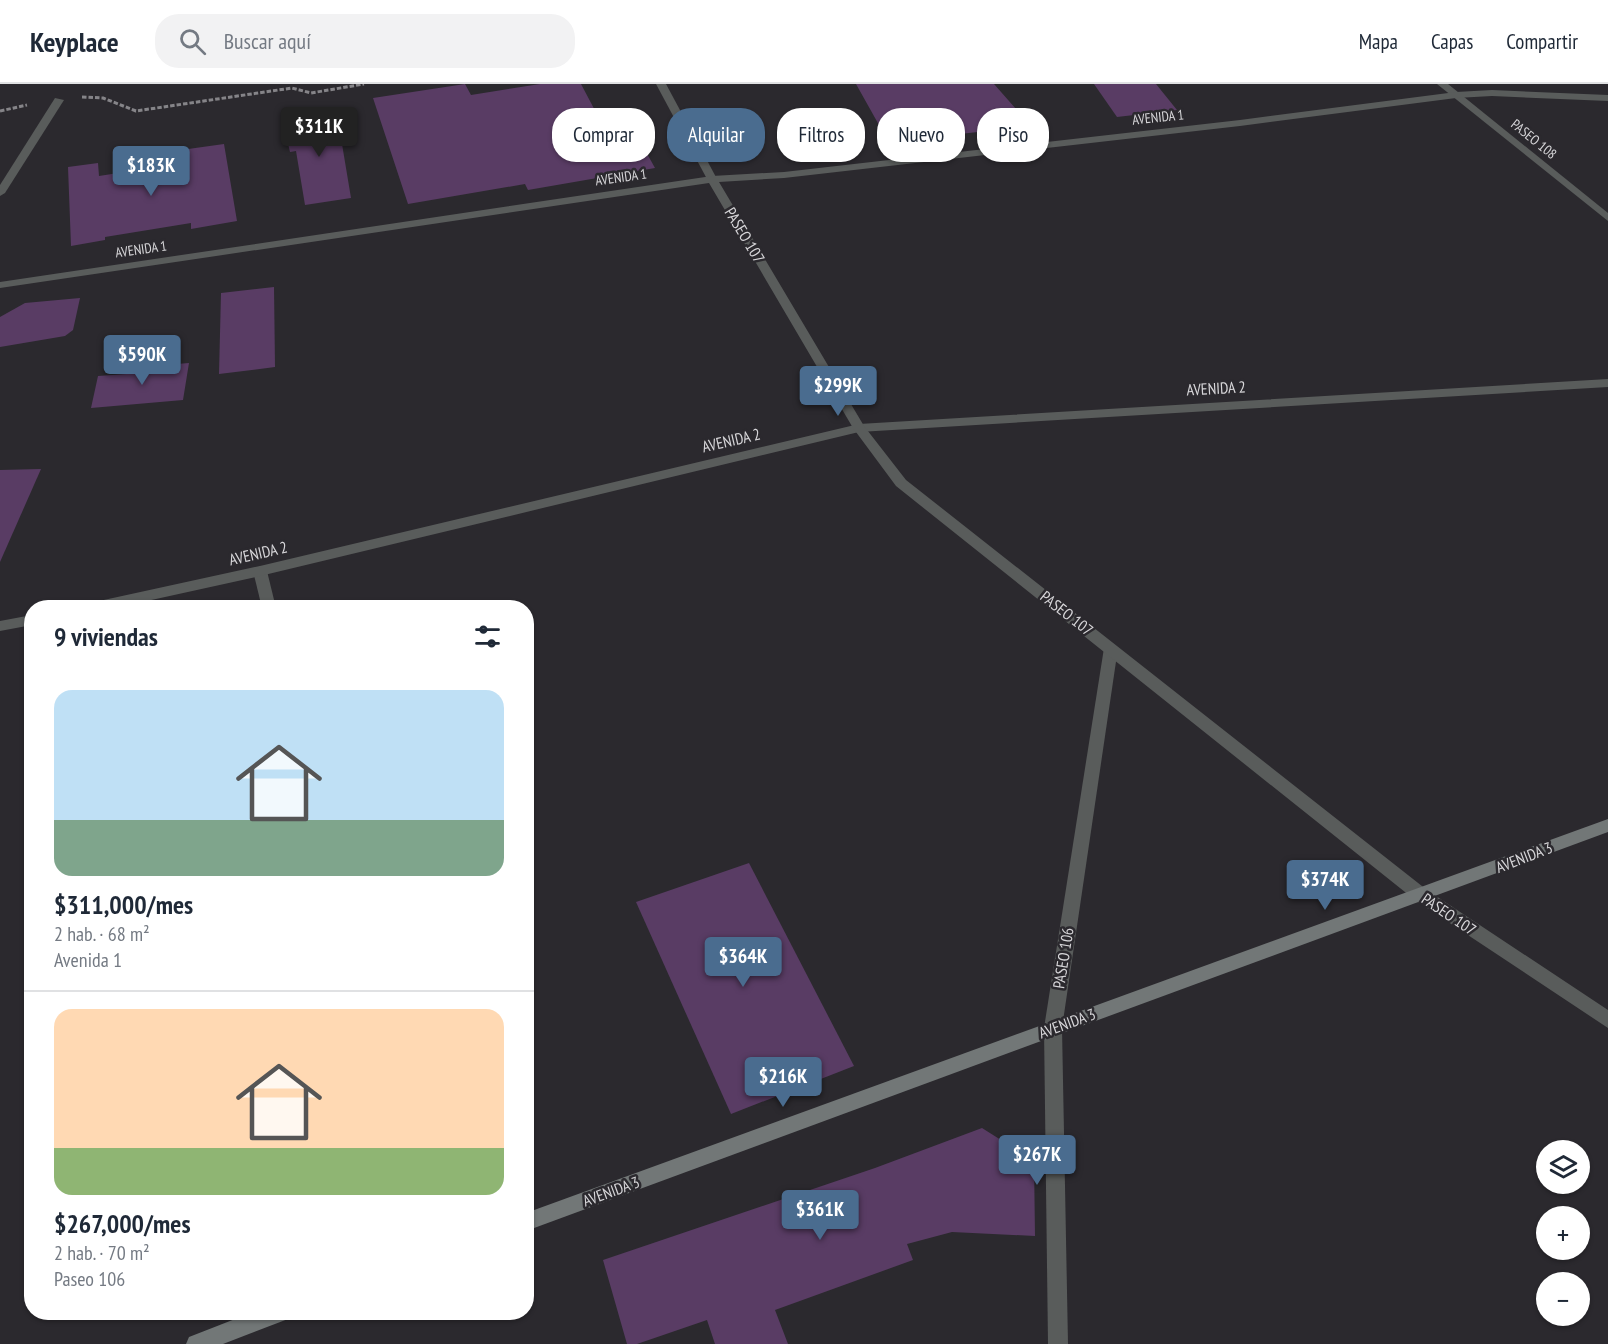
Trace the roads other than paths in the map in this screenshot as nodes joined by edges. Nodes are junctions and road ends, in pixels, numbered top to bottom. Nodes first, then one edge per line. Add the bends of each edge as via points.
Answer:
1 (661, 84) edge
2 (1442, 84) edge
3 (1456, 95) junction
4 (1608, 98) edge
5 (59, 100) road end
6 (712, 179) junction
7 (0, 193) edge
8 (1608, 218) edge
9 (0, 285) edge
10 (1608, 383) edge
11 (859, 428) junction
12 (260, 572) junction
13 (128, 600) edge
14 (267, 600) edge
15 (24, 622) edge
16 (0, 627) edge
17 (1111, 648) junction
18 (1608, 825) edge
19 (1421, 895) junction
20 (1608, 1020) edge
21 (1053, 1028) junction
22 (534, 1219) edge
23 (260, 1320) edge
24 (196, 1344) edge
25 (1058, 1344) edge

1 - 6 street, PASEO 107
2 - 3 street, PASEO 108
3 - 4 street, AVENIDA 1
3 - 6 street, AVENIDA 1 via 784,175
3 - 8 street, PASEO 108
5 - 7 street
6 - 9 street, AVENIDA 1
6 - 11 street, PASEO 107
10 - 11 street, AVENIDA 2
11 - 12 street, AVENIDA 2
11 - 17 street, PASEO 107 via 901,483
12 - 13 street, AVENIDA 2
12 - 14 street
15 - 16 street
17 - 19 street, PASEO 107
17 - 21 street, PASEO 106
18 - 19 main road, AVENIDA 3
19 - 20 street, PASEO 107
19 - 21 main road, AVENIDA 3
21 - 22 main road, AVENIDA 3
21 - 25 street, PASEO 106
23 - 24 main road

